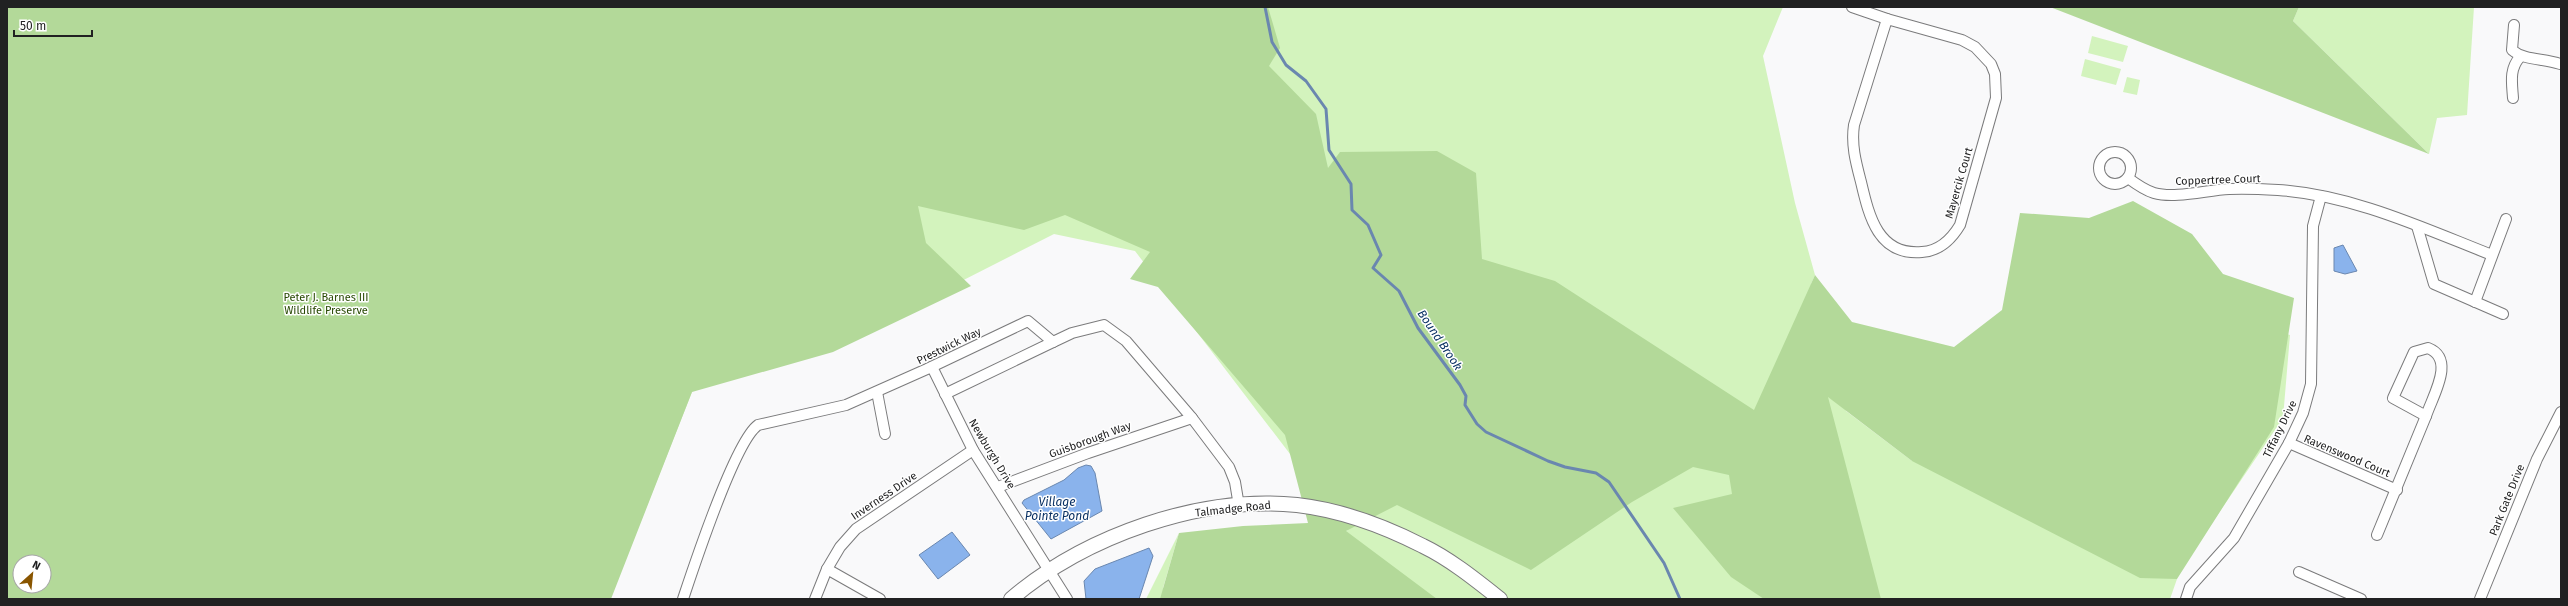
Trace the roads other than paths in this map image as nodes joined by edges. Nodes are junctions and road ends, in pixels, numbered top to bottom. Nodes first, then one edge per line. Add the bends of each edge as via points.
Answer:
1 (1852, 7) edge
2 (1887, 19) junction
3 (2514, 25) dead end
4 (2520, 57) junction
5 (2561, 66) edge
6 (2513, 98) dead end
7 (2128, 178) dead end
8 (2321, 196) junction
9 (2506, 219) dead end
10 (2417, 226) junction
11 (2492, 255) junction
12 (2475, 302) junction
13 (2504, 314) dead end
14 (1053, 342) junction
15 (932, 367) junction
16 (877, 392) junction
17 (945, 394) junction
18 (2561, 412) edge
19 (2426, 416) junction
20 (1192, 418) junction
21 (885, 434) dead end
22 (2289, 443) junction
23 (973, 450) junction
24 (998, 487) junction
25 (2396, 490) junction
26 (1239, 506) junction
27 (2377, 535) dead end
28 (828, 568) junction
29 (1048, 571) junction
30 (2299, 572) dead end
31 (682, 599) edge
32 (815, 599) edge
33 (880, 599) edge
34 (1011, 599) edge
35 (1067, 599) edge
36 (1500, 599) edge
37 (2186, 599) edge
38 (2361, 599) edge
39 (2480, 599) edge

1 - 2 street, Mayercik Court
2 - 2 street, Mayercik Court via 1962,40 1984,55 1995,74 1996,98 1960,225 1953,236 1932,251 1910,253 1886,241 1878,232 1868,211 1855,158 1852,137 1854,125
3 - 4 street via 2512,50
4 - 5 street via 2549,60
4 - 6 street via 2513,64
7 - 8 street, Coppertree Court via 2155,193 2230,189 2278,190
8 - 10 street, Coppertree Court via 2365,206
8 - 22 street, Tiffany Drive via 2313,226 2311,384 2303,413
9 - 11 street
10 - 11 street, Coppertree Court
10 - 12 street via 2434,284
11 - 12 street
12 - 13 street
14 - 15 street, Prestwick Way via 1028,321
14 - 17 street
14 - 20 street via 1072,333 1104,325 1126,340
15 - 16 street, Prestwick Way
15 - 17 street, Newburgh Drive
16 - 21 street
16 - 31 street, Prestwick Way via 846,405 758,425 752,429 735,460
17 - 23 street, Newburgh Drive
18 - 39 street, Park Gate Drive via 2537,459
19 - 19 street via 2443,368 2441,357 2428,348 2414,352 2393,398
19 - 25 street
20 - 24 street, Guisborough Way
20 - 26 street via 1229,467 1235,482
22 - 25 street, Ravenswood Court
22 - 37 street, Tiffany Drive via 2234,538 2190,587
23 - 24 street, Newburgh Drive
23 - 28 street, Inverness Drive via 856,529 840,546
24 - 29 street, Newburgh Drive
25 - 27 street
26 - 29 street, Talmadge Road via 1185,514 1132,529
26 - 36 street, Talmadge Road via 1295,505 1326,510 1389,530 1424,546
28 - 32 street, Inverness Drive
28 - 33 street
29 - 34 street, Talmadge Road
29 - 35 street, Newburgh Drive
30 - 38 street

